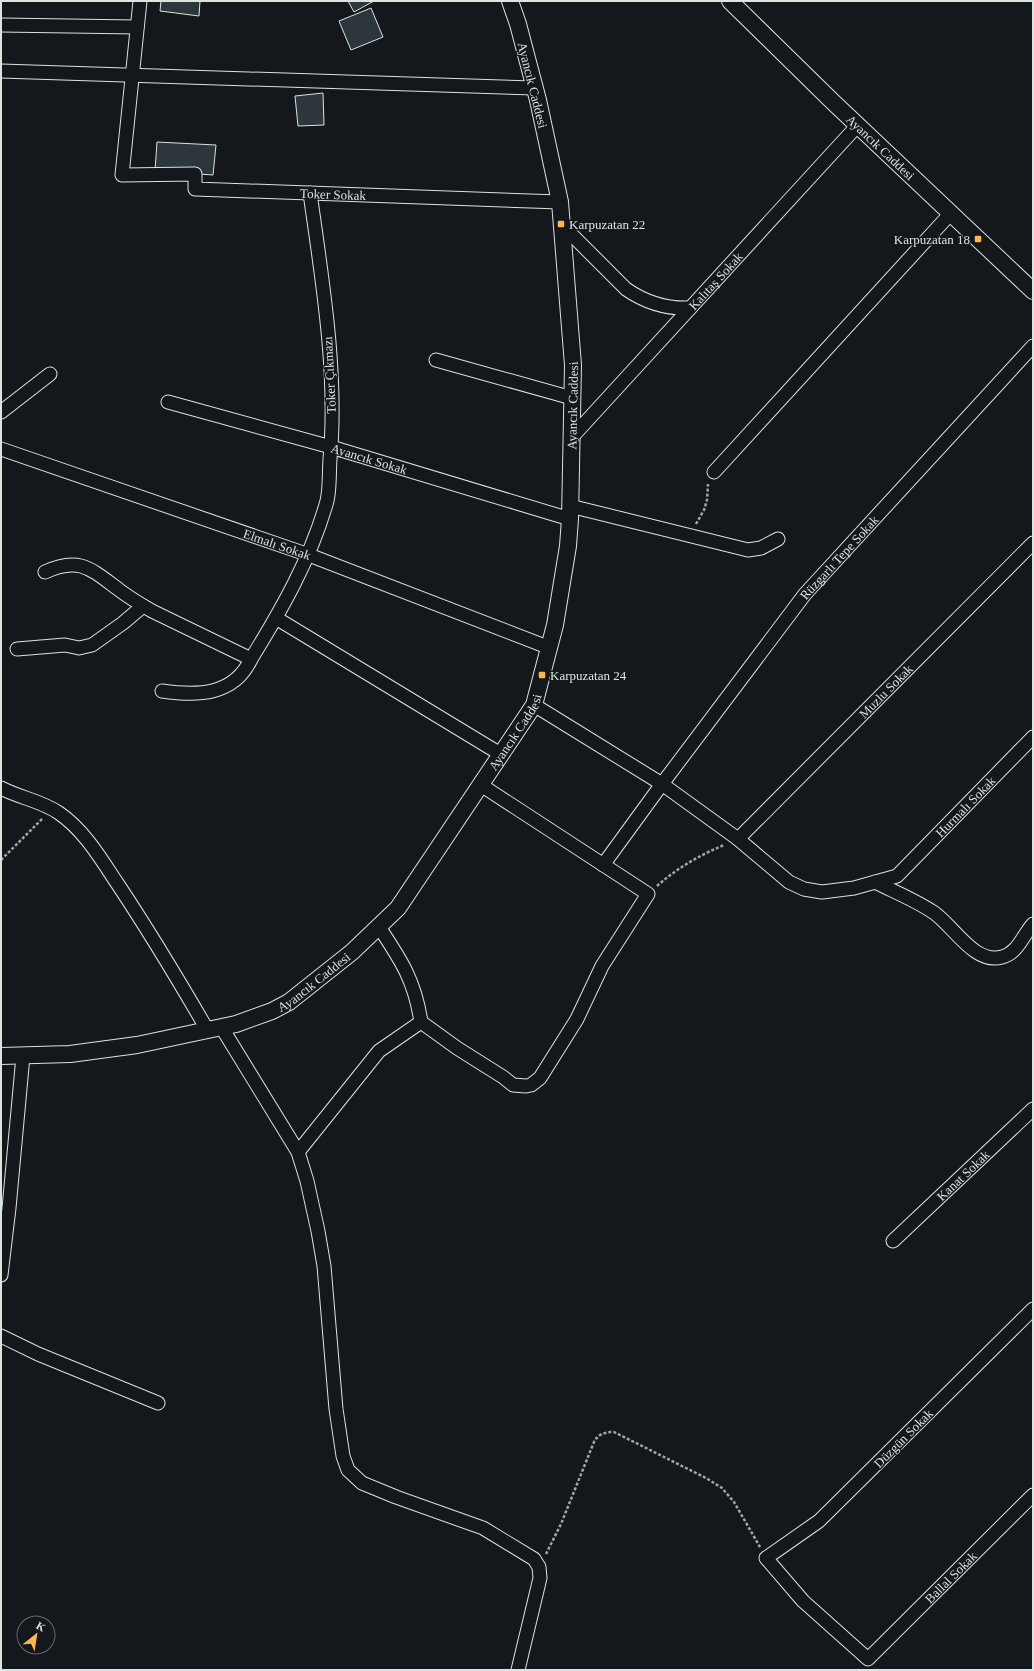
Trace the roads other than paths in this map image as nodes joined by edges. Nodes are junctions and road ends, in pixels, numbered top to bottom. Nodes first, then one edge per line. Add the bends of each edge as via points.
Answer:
1 (140, 1) edge
2 (510, 1) edge
3 (730, 1) edge
4 (1, 25) edge
5 (137, 27) junction
6 (1, 71) edge
7 (132, 76) junction
8 (534, 88) junction
9 (858, 125) junction
10 (310, 193) junction
11 (560, 202) junction
12 (951, 214) junction
13 (561, 224) junction
14 (1033, 291) edge
15 (690, 308) junction
16 (1033, 346) edge
17 (436, 360) dead end
18 (50, 374) dead end
19 (572, 398) junction
20 (168, 402) dead end
21 (1, 412) edge
22 (572, 437) junction
23 (331, 447) junction
24 (1, 449) edge
25 (714, 472) road end
26 (570, 512) junction
27 (778, 539) dead end
28 (1033, 543) edge
29 (309, 555) junction
30 (45, 572) dead end
31 (142, 606) junction
32 (276, 618) junction
33 (550, 648) junction
34 (17, 649) dead end
35 (251, 659) junction
36 (162, 691) dead end
37 (534, 705) junction
38 (1033, 738) edge
39 (502, 754) junction
40 (662, 784) junction
41 (481, 785) junction
42 (1, 788) edge
43 (738, 839) junction
44 (603, 865) junction
45 (875, 882) junction
46 (1032, 926) edge
47 (379, 927) junction
48 (421, 1022) junction
49 (215, 1029) junction
50 (1, 1056) edge
51 (23, 1056) junction
52 (1033, 1109) edge
53 (298, 1152) junction
54 (893, 1241) dead end
55 (1, 1275) edge
56 (1033, 1309) edge
57 (1, 1336) edge
58 (158, 1403) dead end
59 (1033, 1495) edge
60 (868, 1659) joint
61 (518, 1670) edge

1 - 5 street
2 - 8 street, Ayancık Caddesi
3 - 9 street, Ayancık Caddesi
4 - 5 street
5 - 7 street
6 - 7 street
7 - 8 street
7 - 10 street, Toker Sokak via 122,175 195,174 195,190
8 - 11 street, Ayancık Caddesi
9 - 12 street, Ayancık Caddesi
9 - 15 street, Kalıtaş Sokak
10 - 11 street, Toker Sokak
10 - 23 street, Toker Çıkmazı via 329,353
11 - 13 street, Ayancık Caddesi
12 - 14 street, Ayancık Caddesi
12 - 25 street
13 - 15 street via 635,295 655,305
13 - 19 street, Ayancık Caddesi via 573,365
15 - 22 street, Kalıtaş Sokak
16 - 40 street, Rüzgarlı Tepe Sokak via 805,594
17 - 19 street
18 - 21 street
19 - 22 street, Ayancık Caddesi
20 - 23 street, Ayancık Sokak
22 - 26 street, Ayancık Caddesi
23 - 26 street, Ayancık Sokak
23 - 29 street, Toker Çıkmazı via 327,500
24 - 29 street, Elmalı Sokak
26 - 27 street, Ayancık Sokak via 748,550 761,548
26 - 33 street, Ayancık Caddesi via 562,586
28 - 43 street, Muzlu Sokak
29 - 32 street, Toker Çıkmazı
29 - 33 street, Elmalı Sokak
30 - 31 street via 65,565 88,568
31 - 34 street via 92,645 79,648 65,645
31 - 35 street
32 - 35 street, Toker Çıkmazı
32 - 39 street
33 - 37 street, Ayancık Caddesi
35 - 36 street, Toker Çıkmazı via 241,676 220,689 187,694
37 - 39 street, Ayancık Caddesi
37 - 40 street
38 - 45 street, Hurmalı Sokak via 897,876
39 - 41 street, Ayancık Caddesi
40 - 43 street
40 - 44 street, Rüzgarlı Tepe Sokak
41 - 44 street
41 - 47 street, Ayancık Caddesi via 398,908
42 - 49 street via 51,809 76,828 99,856
43 - 45 street via 789,882 804,889 822,892 854,888
44 - 48 street via 648,894 602,966 577,1019 540,1078 531,1085 513,1085
45 - 46 street via 935,914 968,946 989,957 1006,956
47 - 48 street via 408,975
47 - 49 street, Ayancık Caddesi via 332,970 288,1002 254,1018
48 - 53 street via 379,1051
49 - 51 street, Ayancık Caddesi via 106,1050
49 - 53 street
50 - 51 street, Ayancık Caddesi
51 - 55 street
52 - 54 street, Kanat Sokak
53 - 61 street via 322,1252 336,1409 343,1456 348,1470 362,1483 483,1528 534,1558 539,1567 540,1578
56 - 60 street, Düzgün Sokak via 819,1521 766,1558 802,1601
57 - 58 street via 38,1354
59 - 60 street, Ballal Sokak

